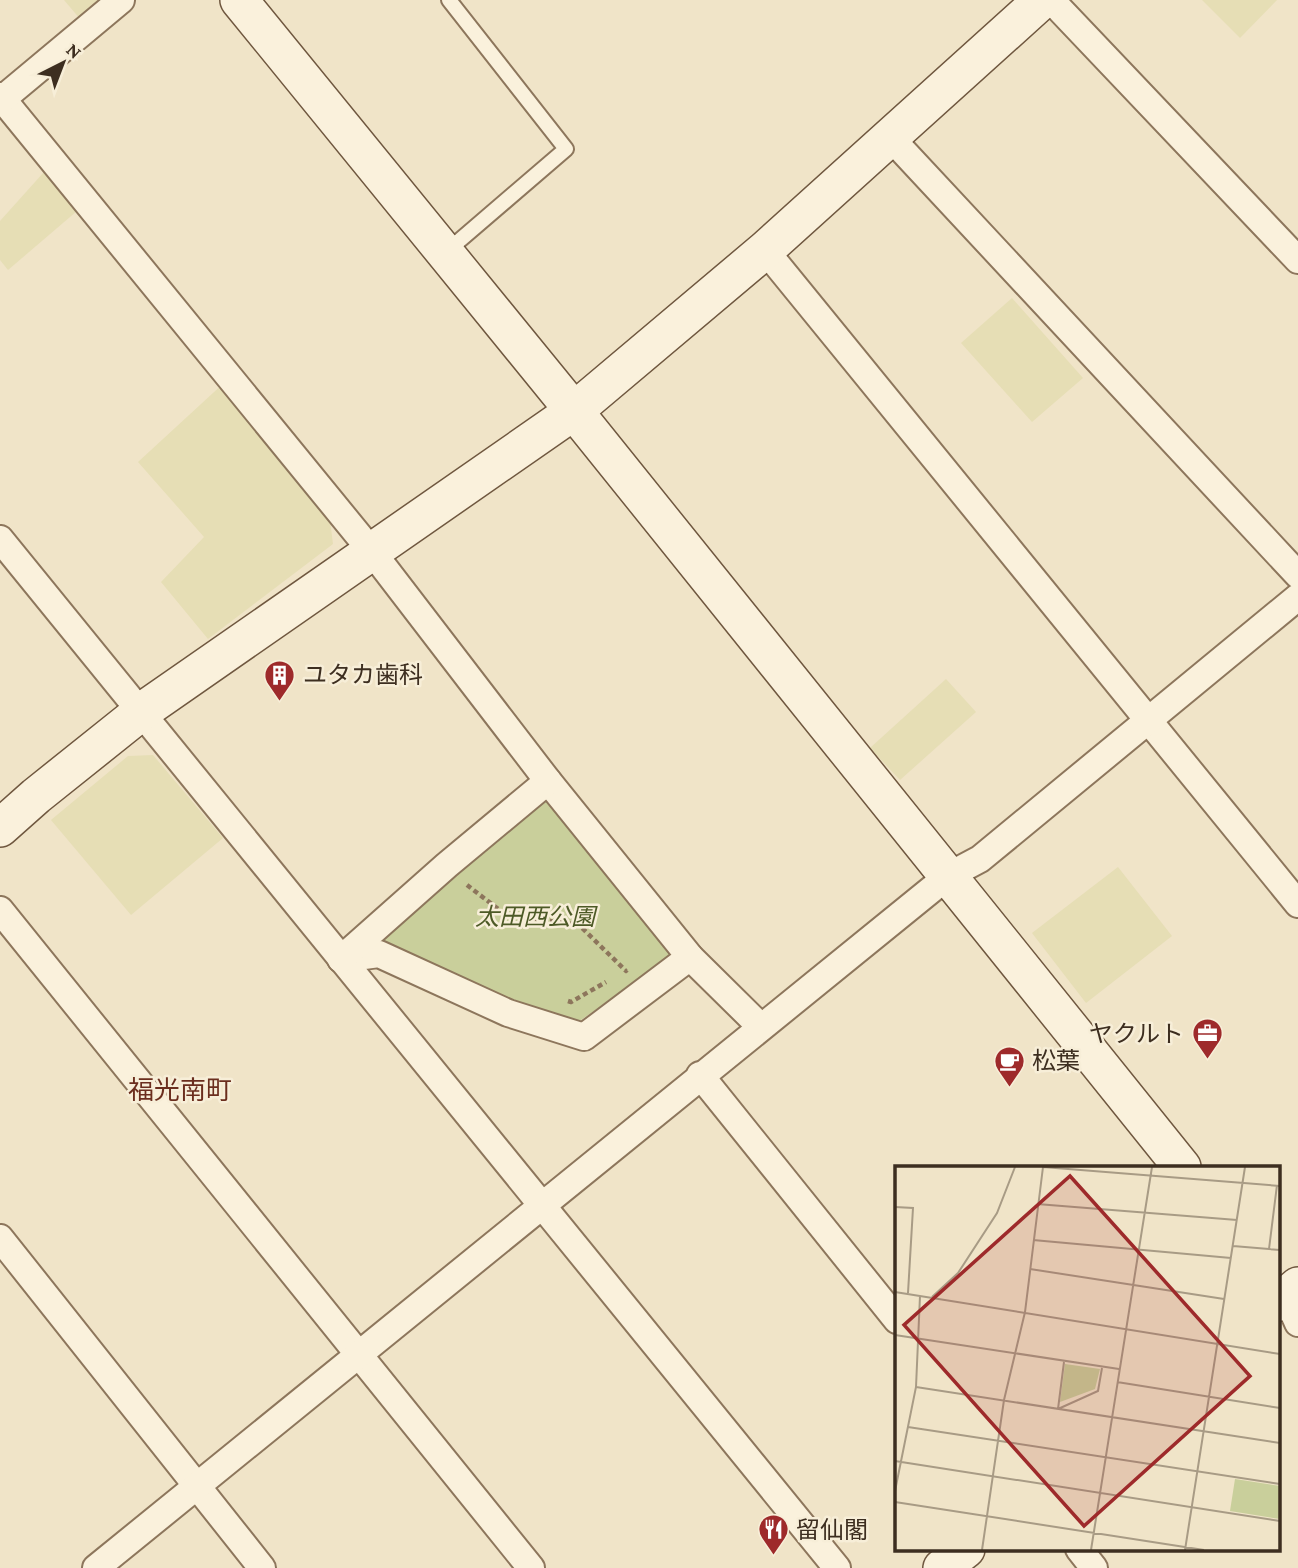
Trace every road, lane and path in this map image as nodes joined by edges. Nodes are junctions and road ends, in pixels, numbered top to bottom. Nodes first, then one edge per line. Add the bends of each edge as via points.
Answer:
1 (121, 0) edge
2 (239, 0) edge
3 (449, 0) edge
4 (1042, 0) edge
5 (1051, 0) edge
6 (1, 99) edge
7 (890, 137) junction
8 (765, 250) junction
9 (445, 253) junction
10 (1298, 260) edge
11 (575, 411) junction
12 (0, 539) edge
13 (373, 553) junction
14 (1298, 575) edge
15 (1298, 597) edge
16 (141, 712) junction
17 (1148, 719) junction
18 (548, 781) junction
19 (0, 828) edge
20 (948, 876) junction
21 (462, 881) dead end
22 (1298, 904) edge
23 (0, 910) edge
24 (690, 957) junction
25 (341, 959) junction
26 (635, 966) dead end
27 (626, 971) junction
28 (643, 992) junction
29 (558, 999) dead end
30 (760, 1026) junction
31 (700, 1075) junction
32 (1181, 1166) edge
33 (541, 1205) junction
34 (0, 1238) edge
35 (895, 1318) edge
36 (358, 1354) junction
37 (196, 1486) junction
38 (965, 1550) edge
39 (1080, 1550) edge
40 (96, 1568) edge
41 (262, 1568) edge
42 (531, 1568) edge
43 (837, 1568) edge
44 (942, 1568) edge
45 (1094, 1568) edge

1 - 6 street
2 - 9 street
3 - 9 lane via 566,149
4 - 7 street
5 - 10 street
6 - 13 street
7 - 8 street
7 - 14 street
8 - 11 street
8 - 17 street
9 - 11 street
11 - 13 street
11 - 20 street
12 - 16 street
13 - 16 street
13 - 18 street
15 - 17 street
16 - 19 street
16 - 25 street
17 - 20 street via 980,859
17 - 22 street
18 - 24 street
18 - 25 street
20 - 30 street
20 - 32 street
21 - 27 path via 506,915 579,925
23 - 36 street
24 - 28 street
24 - 30 street
25 - 28 street via 379,954 508,1013 584,1037
25 - 33 street
26 - 27 path
27 - 28 path
27 - 29 path via 571,1002
30 - 31 street
31 - 33 street
31 - 35 street
33 - 36 street
33 - 43 street
34 - 37 street
36 - 37 street
36 - 42 street
37 - 40 street
37 - 41 street
38 - 44 street
39 - 45 street

